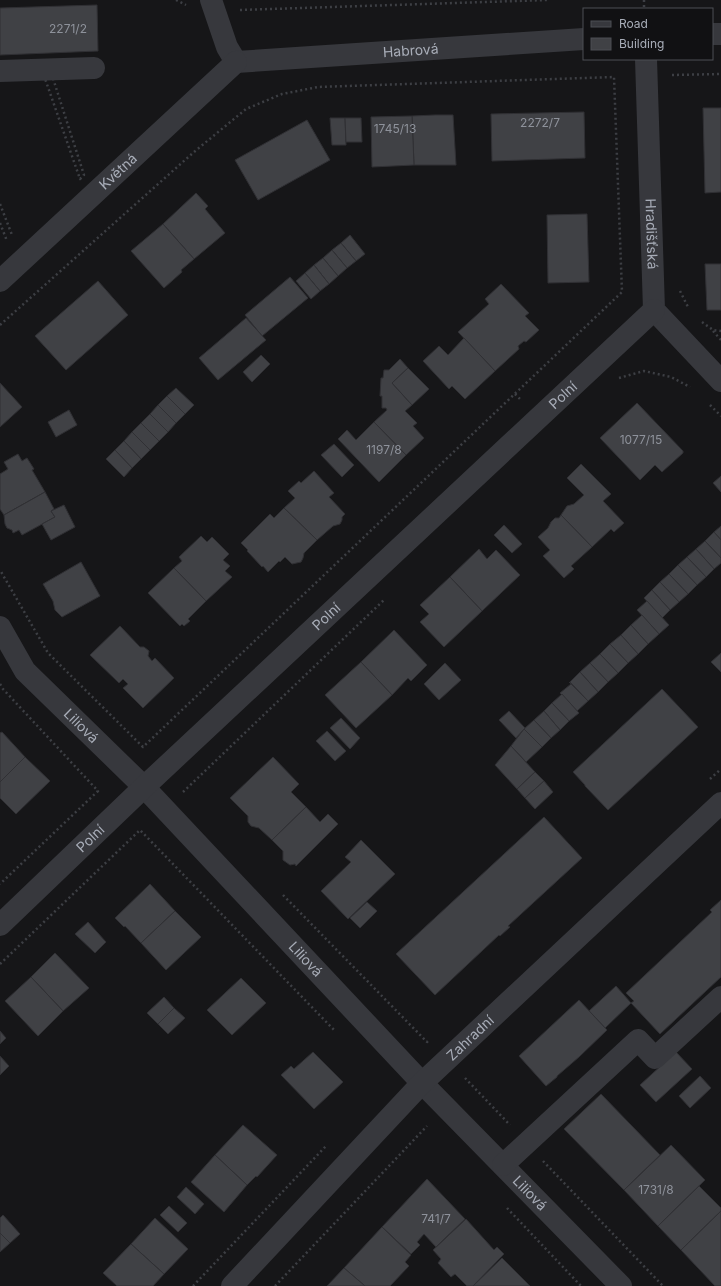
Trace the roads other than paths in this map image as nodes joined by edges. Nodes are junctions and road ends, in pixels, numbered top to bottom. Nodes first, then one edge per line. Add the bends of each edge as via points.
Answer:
1 (212, 6) edge
2 (583, 39) edge
3 (646, 60) edge
4 (236, 62) junction
5 (94, 68) dead end
6 (0, 71) edge
7 (0, 281) edge
8 (654, 310) junction
9 (721, 381) edge
10 (0, 627) edge
11 (144, 787) junction
12 (721, 803) edge
13 (0, 925) edge
14 (721, 997) edge
15 (422, 1083) junction
16 (503, 1165) junction
17 (232, 1286) edge
18 (621, 1286) edge

1 - 4 street via 227,47
2 - 4 street, Habrová
3 - 8 street, Hradišťská
4 - 7 street, Květná
5 - 6 street
8 - 9 street
8 - 11 street, Polní
10 - 11 street, Liliová via 25,671
11 - 13 street, Polní
11 - 15 street, Liliová
12 - 15 street, Zahradní
14 - 16 street via 655,1058 638,1040
15 - 16 street, Liliová
15 - 17 street, Zahradní
16 - 18 street, Liliová

